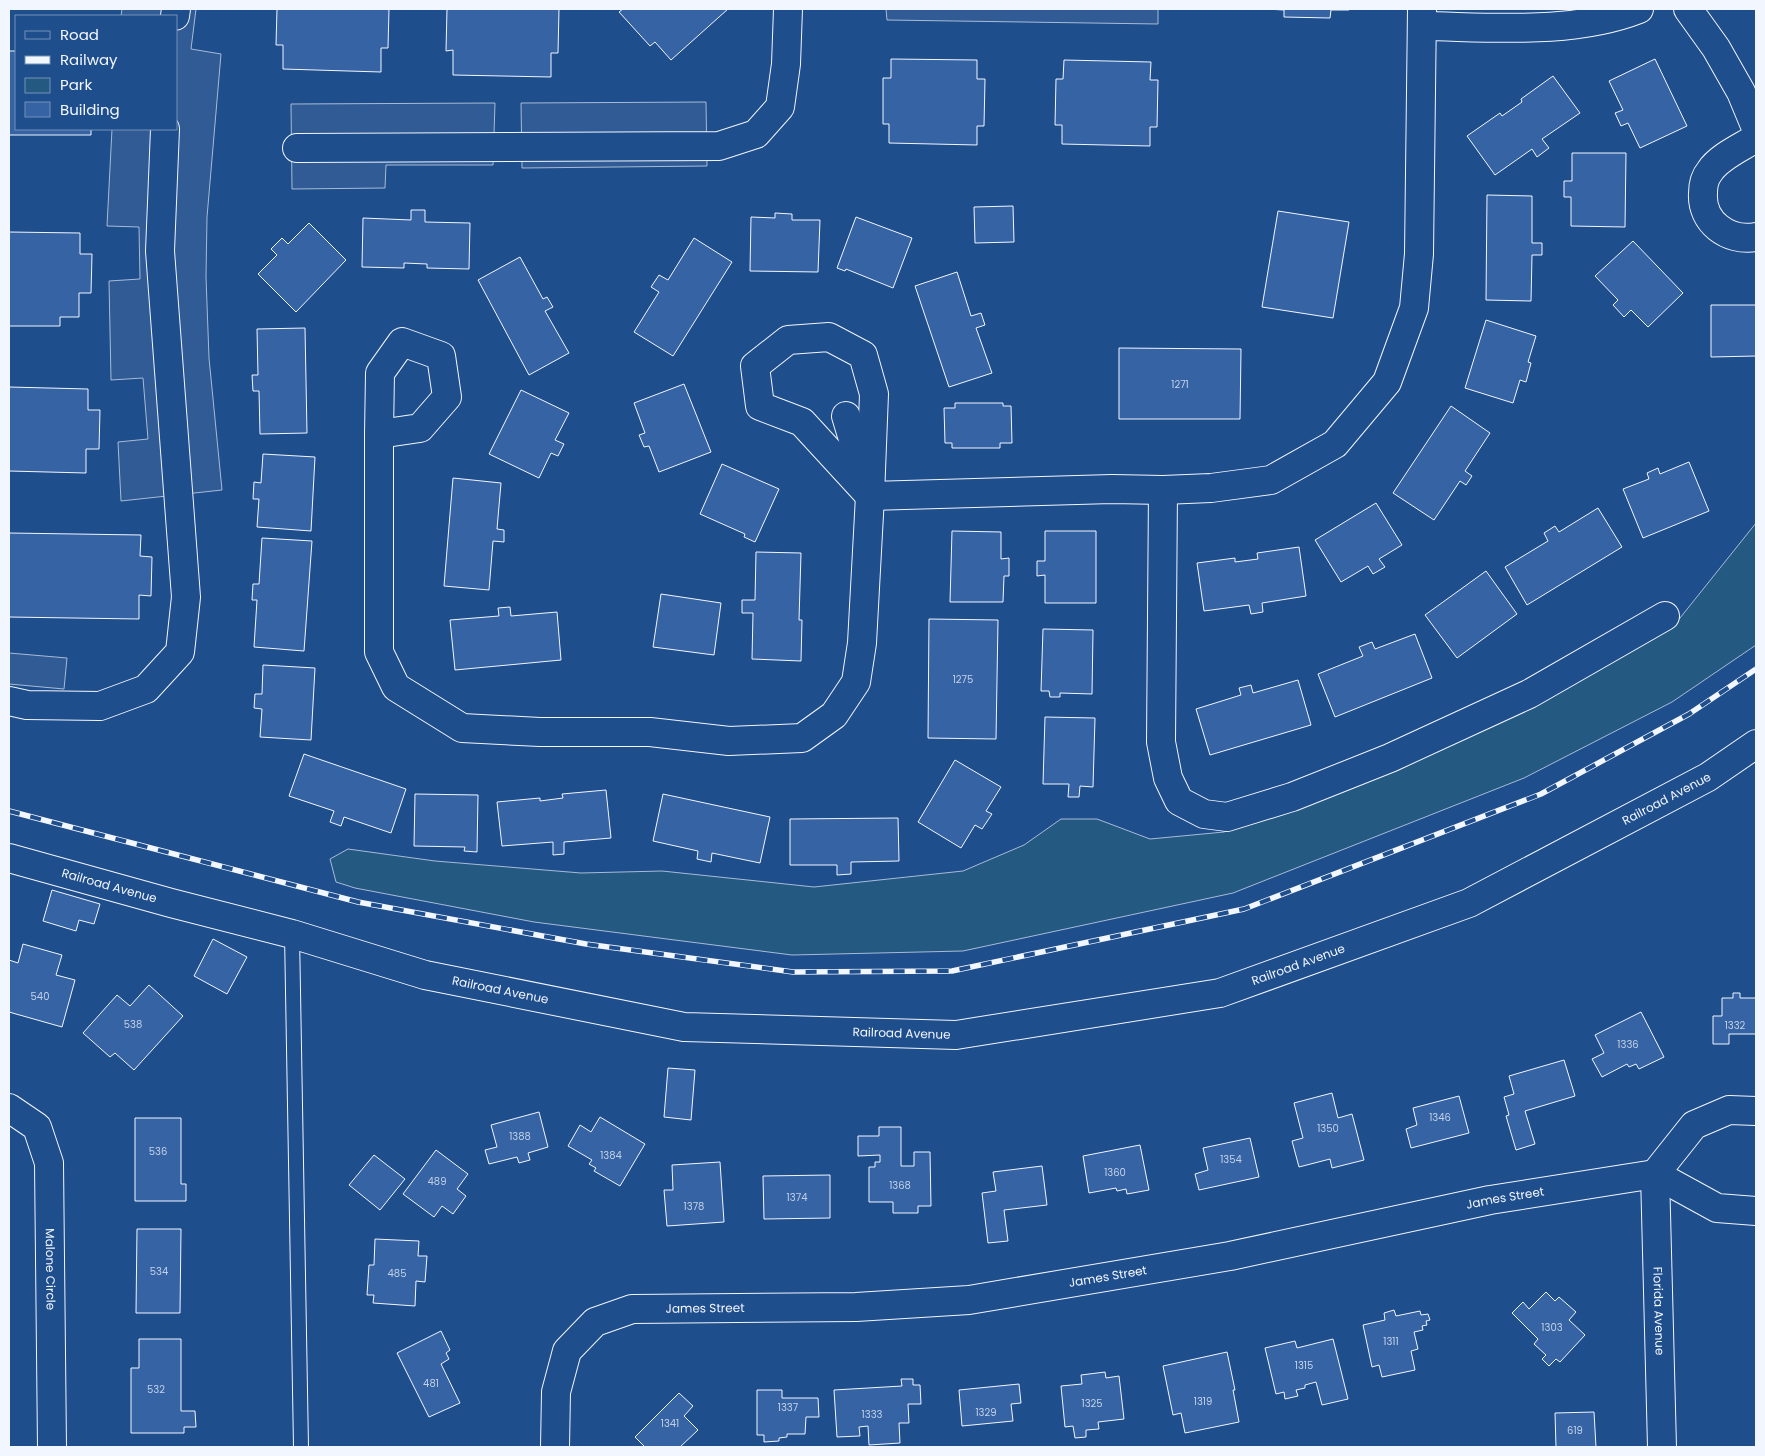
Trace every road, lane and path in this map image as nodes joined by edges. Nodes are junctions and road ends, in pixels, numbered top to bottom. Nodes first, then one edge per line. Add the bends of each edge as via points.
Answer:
1 (788, 9) edge
2 (1639, 9) edge
3 (1688, 9) edge
4 (1422, 17) edge
5 (1756, 128) edge
6 (165, 130) edge
7 (1756, 138) edge
8 (297, 148) dead end
9 (1756, 236) edge
10 (846, 416) dead end
11 (379, 434) dead end
12 (1163, 490) junction
13 (870, 496) junction
14 (1665, 616) dead end
15 (9, 701) edge
16 (1756, 744) edge
17 (9, 858) edge
18 (292, 934) junction
19 (9, 1108) edge
20 (1756, 1111) edge
21 (1655, 1174) junction
22 (1756, 1211) edge
23 (52, 1447) edge
24 (301, 1447) edge
25 (555, 1447) edge
26 (1662, 1447) edge

1 - 8 street via 780,107 756,134 719,146
2 - 4 street via 1584,23 1548,27
3 - 5 street via 1716,48 1741,92
4 - 12 street via 1419,254 1414,308 1387,382 1335,444 1271,480
6 - 15 street via 160,251 186,597 180,652 146,689 100,706 27,705
7 - 9 street via 1718,161 1708,172 1702,201 1716,226 1728,234 1741,238
10 - 13 street
11 - 13 street via 379,652 396,686 462,728 650,732 729,740 802,738 834,716 856,682 862,643
12 - 13 street
12 - 14 street via 1161,742 1168,778 1179,801 1204,814 1227,817 1292,797 1390,758 1529,694
13 - 13 street via 874,394 863,356 830,337 788,340 755,366 760,406 802,422
16 - 18 street, Railroad Avenue via 1708,777 1469,903 1220,992 956,1035 684,1027 424,975
17 - 18 street, Railroad Avenue
18 - 24 lane
19 - 23 street, Malone Circle via 37,1127 49,1164
20 - 21 street via 1729,1110 1694,1125
21 - 22 street via 1718,1208
21 - 25 street, James Street via 1490,1200 1230,1256 969,1300 856,1307 632,1309 595,1322 567,1351 556,1392
21 - 26 street, Florida Avenue

